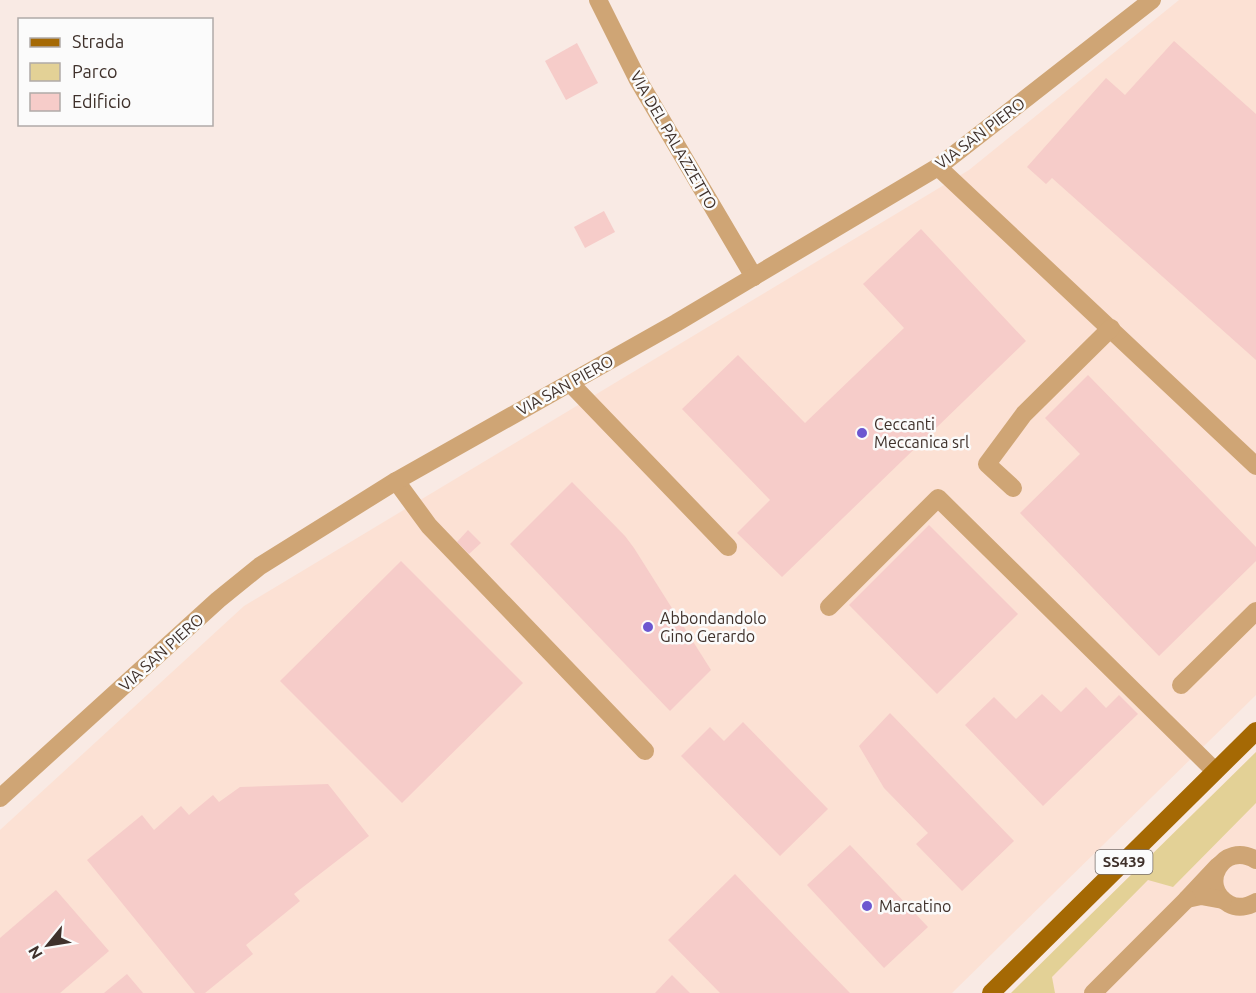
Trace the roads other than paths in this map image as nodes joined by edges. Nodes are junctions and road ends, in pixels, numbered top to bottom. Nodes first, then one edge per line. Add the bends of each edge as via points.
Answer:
1 (598, 0) edge
2 (1152, 0) edge
3 (938, 167) junction
4 (754, 277) junction
5 (1111, 328) junction
6 (570, 383) junction
7 (1256, 466) edge
8 (396, 481) junction
9 (1013, 488) dead end
10 (728, 548) dead end
11 (830, 607) dead end
12 (1256, 611) edge
13 (1181, 685) dead end
14 (1256, 730) edge
15 (645, 751) dead end
16 (1215, 771) junction
17 (0, 798) edge
18 (1256, 860) edge
19 (1219, 865) junction
20 (1187, 899) junction
21 (1223, 900) junction
22 (1256, 902) edge
23 (991, 993) edge
24 (1093, 993) edge

1 - 4 street, VIA DEL PALAZZETTO via 638,80
2 - 3 street, VIA SAN PIERO
3 - 4 street, VIA SAN PIERO
3 - 5 street
4 - 6 street, VIA SAN PIERO
5 - 7 street
5 - 9 street via 1024,414 987,464
6 - 8 street, VIA SAN PIERO
6 - 10 street
8 - 15 street via 429,526
8 - 17 street, VIA SAN PIERO via 260,566 226,593
11 - 16 street via 938,498
12 - 13 street
14 - 16 main road, SS439
16 - 23 main road, SS439
18 - 19 street via 1249,855 1235,855
19 - 20 street
19 - 21 street via 1215,885
20 - 21 street via 1201,896
20 - 24 street
21 - 22 street via 1242,907

